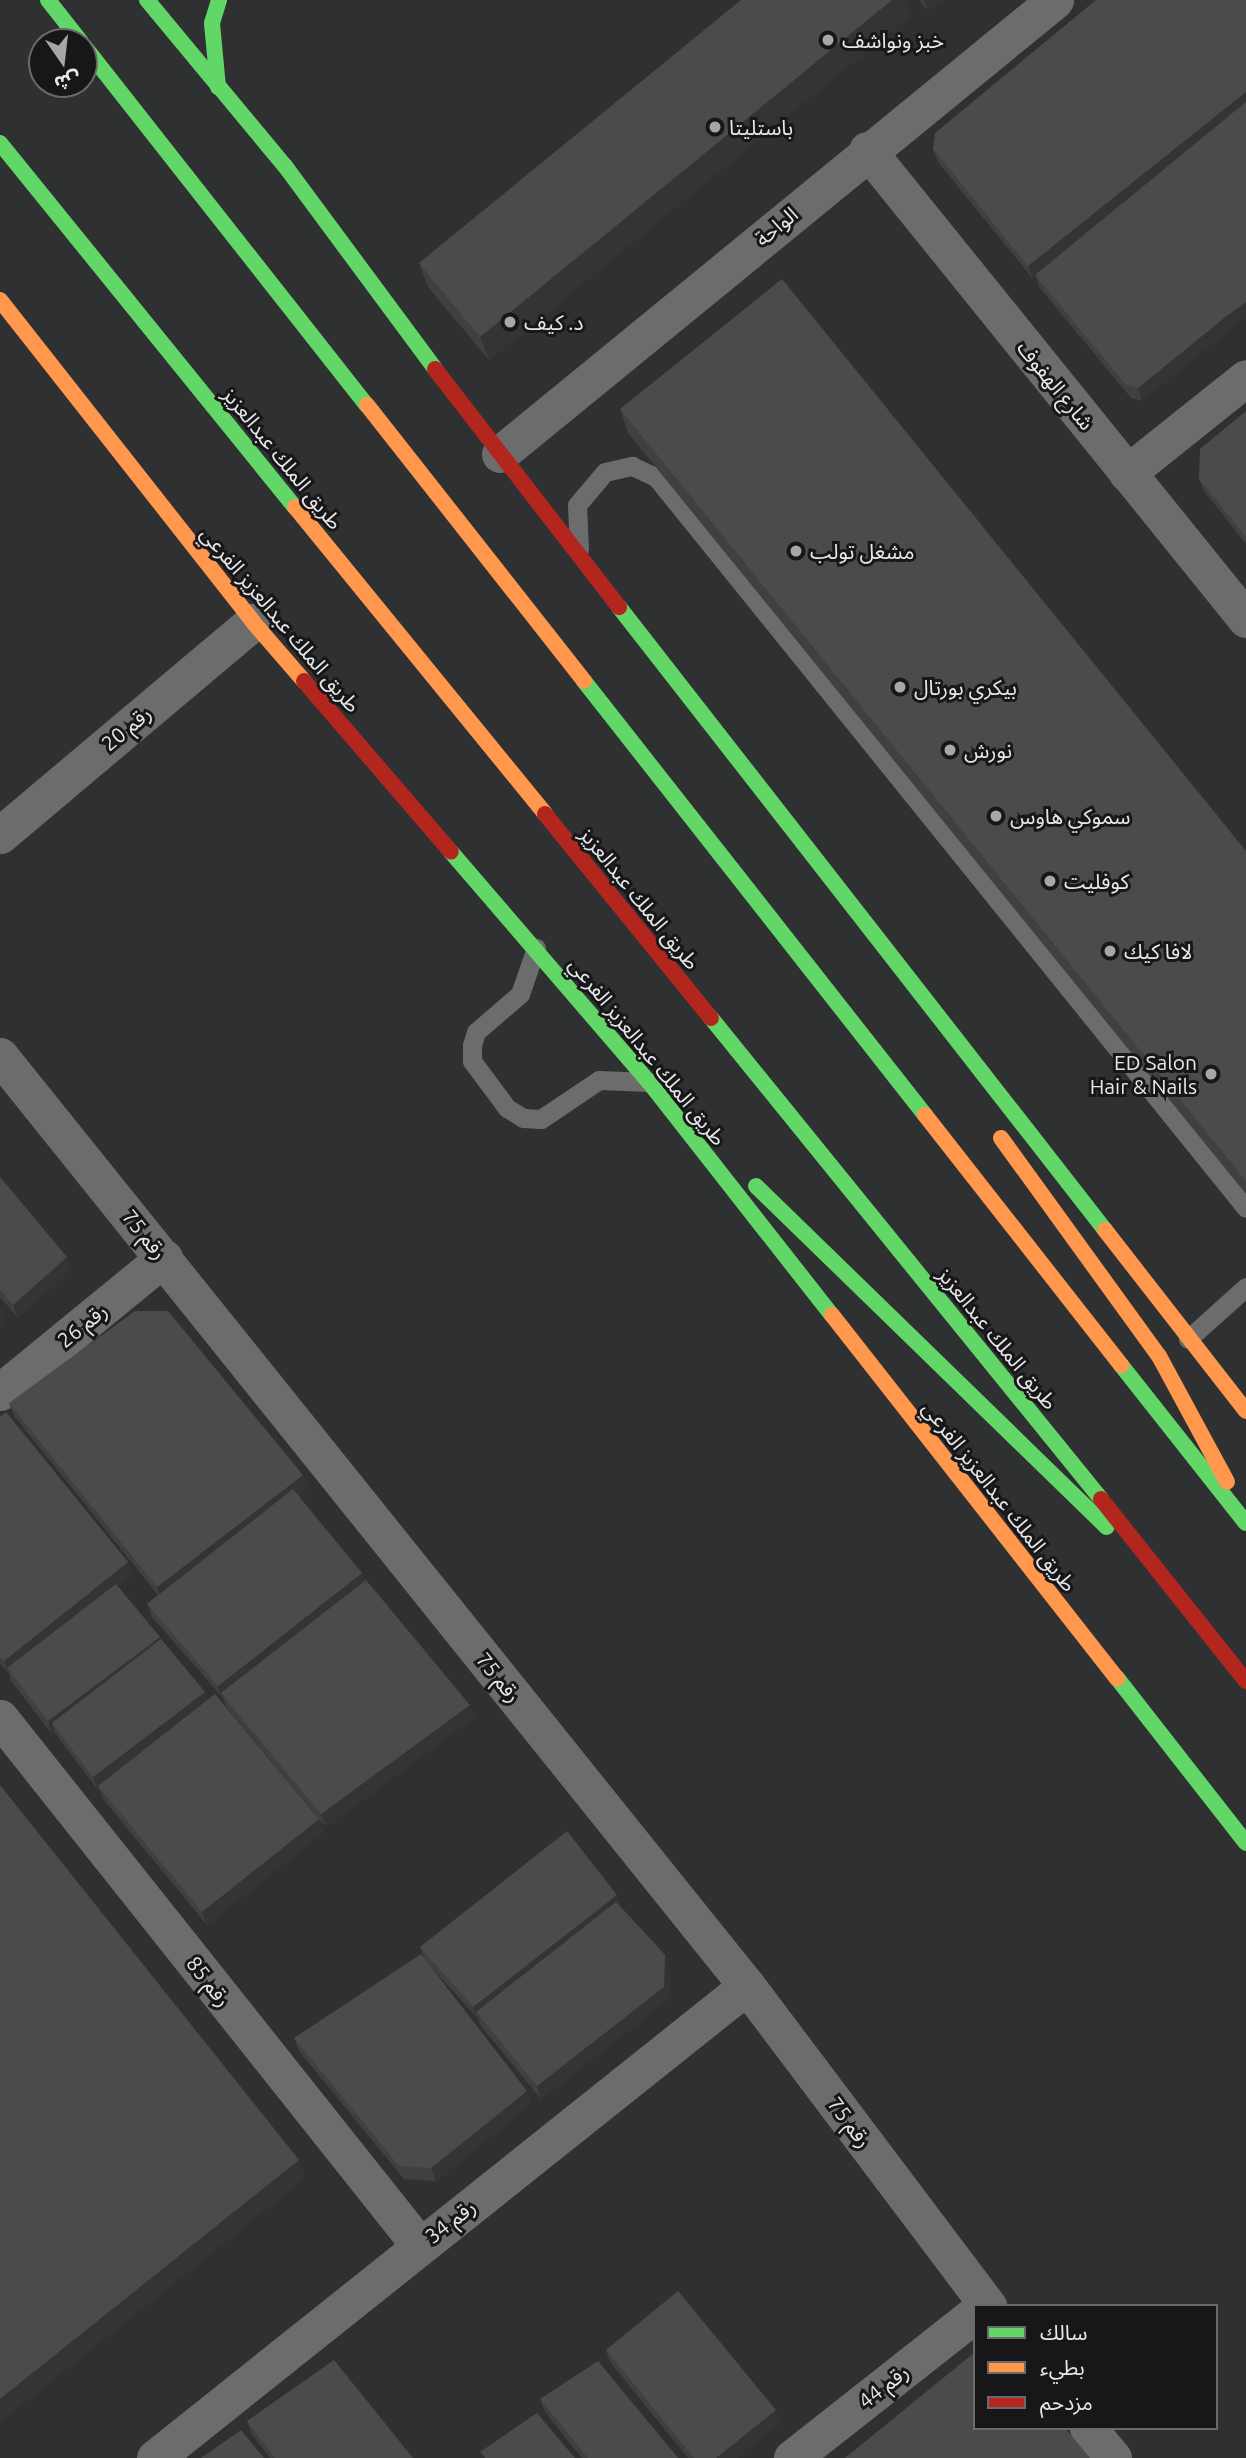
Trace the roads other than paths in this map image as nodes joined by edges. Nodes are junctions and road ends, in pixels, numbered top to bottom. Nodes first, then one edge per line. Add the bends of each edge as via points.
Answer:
1 (47, 0) edge
2 (147, 0) edge
3 (219, 0) edge
4 (1055, 0) edge
5 (69, 28) edge
6 (98, 64) edge
7 (218, 87) junction
8 (0, 143) edge
9 (867, 150) junction
10 (0, 300) edge
11 (1246, 378) edge
12 (500, 454) junction
13 (1127, 473) junction
14 (579, 556) junction
15 (1246, 619) edge
16 (253, 622) junction
17 (0, 835) edge
18 (869, 926) junction
19 (536, 948) junction
20 (919, 1020) dead end
21 (0, 1056) edge
22 (649, 1082) junction
23 (989, 1122) dead end
24 (1246, 1208) edge
25 (164, 1258) junction
26 (1246, 1287) edge
27 (1188, 1339) junction
28 (0, 1392) edge
29 (1246, 1411) edge
30 (1246, 1517) edge
31 (1246, 1523) edge
32 (1190, 1608) junction
33 (1246, 1681) edge
34 (0, 1717) edge
35 (1246, 1843) edge
36 (747, 1986) junction
37 (419, 2245) junction
38 (981, 2304) edge
39 (973, 2317) edge
40 (1090, 2430) edge
41 (155, 2458) edge
42 (792, 2458) edge
43 (1113, 2458) edge

1 - 5 main road
2 - 7 main road
3 - 7 main road via 212,23
4 - 9 street, الواحة
6 - 31 main road
7 - 12 main road via 285,166
8 - 32 main road, طريق الملك عبدالعزيز
9 - 12 street, الواحة
9 - 13 street, شارع الهفوف
10 - 16 main road, طريق الملك عبدالعزيز الفرعي
11 - 13 street
12 - 14 main road
13 - 15 street, شارع الهفوف
14 - 18 main road
14 - 24 lane via 577,505 605,472 632,466 656,477
16 - 17 street, رقم 20
16 - 19 main road, طريق الملك عبدالعزيز الفرعي
18 - 20 main road
18 - 27 main road
19 - 22 main road, طريق الملك عبدالعزيز الفرعي
19 - 22 lane via 520,994 476,1032 472,1045 472,1061 507,1108 523,1118 541,1119 599,1080
21 - 25 street, رقم 75
22 - 32 main road
22 - 35 main road, طريق الملك عبدالعزيز الفرعي
23 - 30 main road via 1159,1356
25 - 28 street, رقم 26
25 - 36 street, رقم 75
26 - 27 lane
27 - 29 main road
32 - 33 main road, طريق الملك عبدالعزيز
34 - 37 street, رقم 85
36 - 37 street, رقم 34
36 - 38 street, رقم 75
37 - 41 street, رقم 34
39 - 42 street, رقم 44
40 - 43 street

